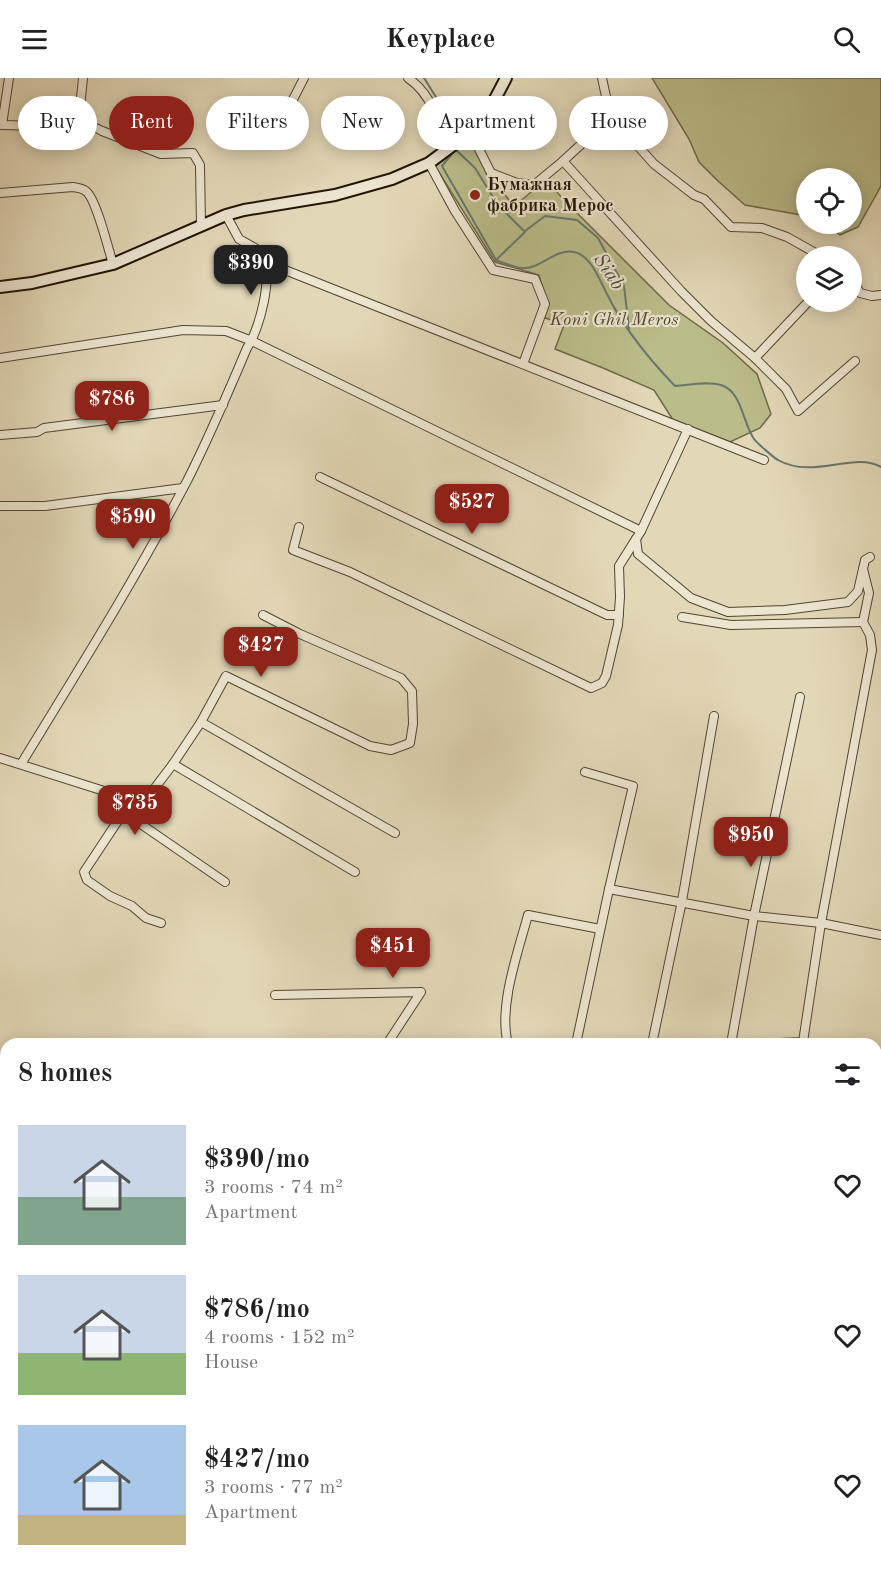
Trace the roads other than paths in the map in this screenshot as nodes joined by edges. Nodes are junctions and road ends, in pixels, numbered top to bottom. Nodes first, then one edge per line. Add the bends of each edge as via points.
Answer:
1 (9, 78) edge
2 (83, 78) edge
3 (303, 78) edge
4 (408, 78) edge
5 (506, 78) edge
6 (602, 78) edge
7 (81, 96) edge
8 (294, 96) edge
9 (497, 96) edge
10 (607, 96) edge
11 (1, 125) edge
12 (18, 125) edge
13 (97, 128) edge
14 (480, 150) edge
15 (576, 150) edge
16 (642, 150) edge
17 (446, 151) joint
18 (563, 162) junction
19 (429, 163) junction
20 (0, 193) edge
21 (226, 215) junction
22 (201, 226) junction
23 (803, 246) edge
24 (255, 248) junction
25 (113, 264) junction
26 (0, 287) edge
27 (862, 293) edge
28 (881, 295) edge
29 (799, 312) edge
30 (252, 341) junction
31 (0, 358) edge
32 (755, 358) junction
33 (855, 361) dead end
34 (523, 364) junction
35 (223, 405) junction
36 (688, 429) junction
37 (0, 435) edge
38 (764, 459) dead end
39 (320, 477) dead end
40 (183, 488) junction
41 (0, 506) edge
42 (299, 527) dead end
43 (641, 531) junction
44 (636, 539) junction
45 (870, 557) dead end
46 (863, 569) junction
47 (263, 615) dead end
48 (619, 615) junction
49 (682, 617) dead end
50 (863, 622) junction
51 (800, 697) dead end
52 (714, 716) dead end
53 (201, 722) junction
54 (0, 758) edge
55 (21, 764) junction
56 (173, 764) junction
57 (585, 772) dead end
58 (123, 813) junction
59 (132, 818) junction
60 (395, 833) dead end
61 (355, 872) dead end
62 (225, 882) dead end
63 (609, 889) junction
64 (682, 901) junction
65 (754, 916) junction
66 (161, 923) dead end
67 (822, 924) junction
68 (600, 929) junction
69 (881, 935) edge
70 (275, 995) dead end
71 (391, 1038) edge
72 (506, 1038) edge
73 (577, 1038) edge
74 (653, 1038) edge
75 (732, 1038) edge
76 (804, 1038) edge

1 - 11 street
2 - 7 street
3 - 8 street
4 - 17 street via 439,109
5 - 9 main road
6 - 10 street
11 - 12 street
13 - 22 street via 161,154 193,153 200,165
14 - 18 street via 491,173 517,183 534,185
15 - 18 street
16 - 23 street via 654,164 704,199 731,226 762,228
17 - 19 main road
18 - 32 street via 681,291
19 - 21 main road via 392,179 336,195
19 - 34 street via 493,270 535,279 544,304
20 - 25 street via 81,188 88,193
21 - 22 main road
21 - 24 street via 239,239
22 - 25 main road
24 - 30 street via 264,260 267,276
24 - 34 street via 285,270
25 - 26 main road
27 - 28 street
29 - 32 street
30 - 31 street via 226,332 183,330
30 - 35 street
30 - 43 street
32 - 33 street via 786,389 798,411
34 - 36 street
35 - 37 street
35 - 40 street
36 - 38 street
36 - 43 street
39 - 48 street via 607,615
40 - 41 street via 45,506
40 - 55 street
42 - 48 street via 293,550 350,572 591,688 606,676
43 - 44 street
44 - 46 street via 638,554 691,598 728,612 848,602 858,591
44 - 48 street via 619,566
45 - 46 street
46 - 50 street via 870,593
47 - 53 street via 401,678 412,691 410,743 391,750 370,746 226,676
49 - 50 street via 731,625
50 - 67 street via 872,650
51 - 65 street
52 - 64 street
53 - 56 street
53 - 60 street
54 - 55 street
55 - 58 street via 123,797
56 - 59 street
56 - 61 street
57 - 63 street via 633,786
58 - 59 street
58 - 66 street via 84,872 87,880 110,896
59 - 62 street
63 - 64 street
63 - 68 street
64 - 65 street
64 - 74 street
65 - 67 street
65 - 75 street
67 - 69 street
67 - 76 street
68 - 72 street via 528,915 508,988
68 - 73 street
70 - 71 street via 421,992

